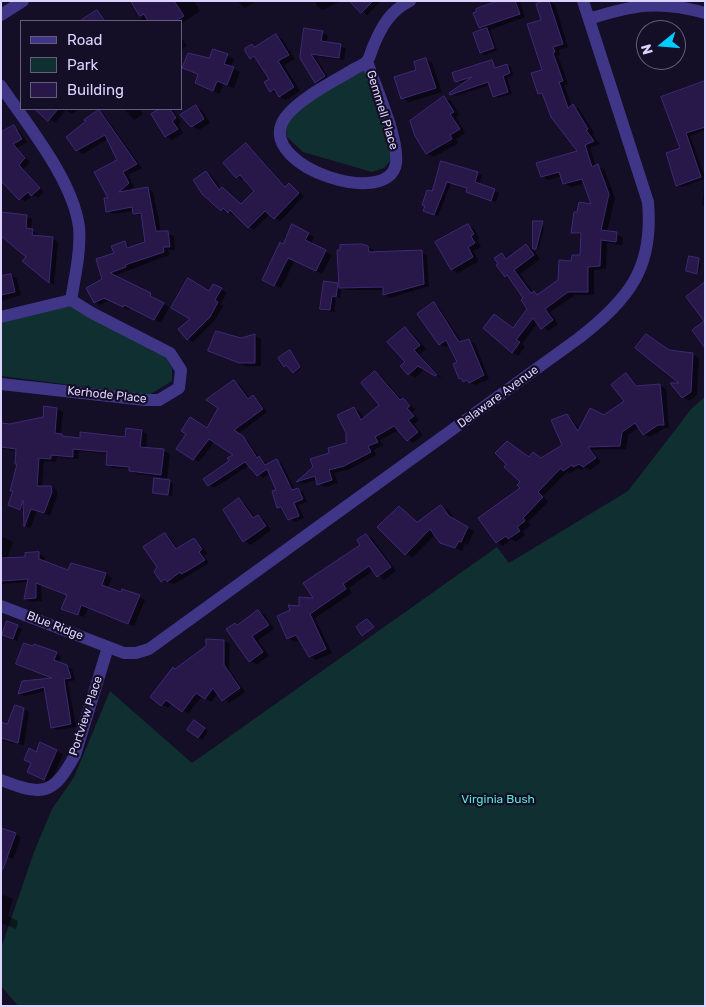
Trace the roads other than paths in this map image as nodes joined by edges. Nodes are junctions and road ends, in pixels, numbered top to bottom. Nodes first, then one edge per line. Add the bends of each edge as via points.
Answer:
1 (23, 1) edge
2 (410, 1) edge
3 (583, 1) edge
4 (705, 13) edge
5 (1, 16) edge
6 (589, 19) junction
7 (367, 61) junction
8 (1, 86) edge
9 (71, 300) junction
10 (1, 317) edge
11 (1, 384) edge
12 (1, 606) edge
13 (108, 646) junction
14 (1, 780) edge

1 - 5 street
2 - 7 street, Gemmell Place via 388,17
3 - 6 street, Delaware Avenue
4 - 6 street via 674,4 644,4
6 - 13 street, Delaware Avenue via 648,202 648,244 636,278 624,298 579,338 149,649 136,653
7 - 7 street, Gemmell Place via 387,120 396,160 394,170 384,181 363,184 342,181 296,160 281,144 279,135 282,121 294,108
8 - 9 street via 74,201 79,248
9 - 10 street
9 - 11 street, Kerhode Place via 170,352 180,370 179,388 159,400 145,400
12 - 13 street, Blue Ridge
13 - 14 street, Portview Place via 75,755 68,768 51,786 40,791 29,791

